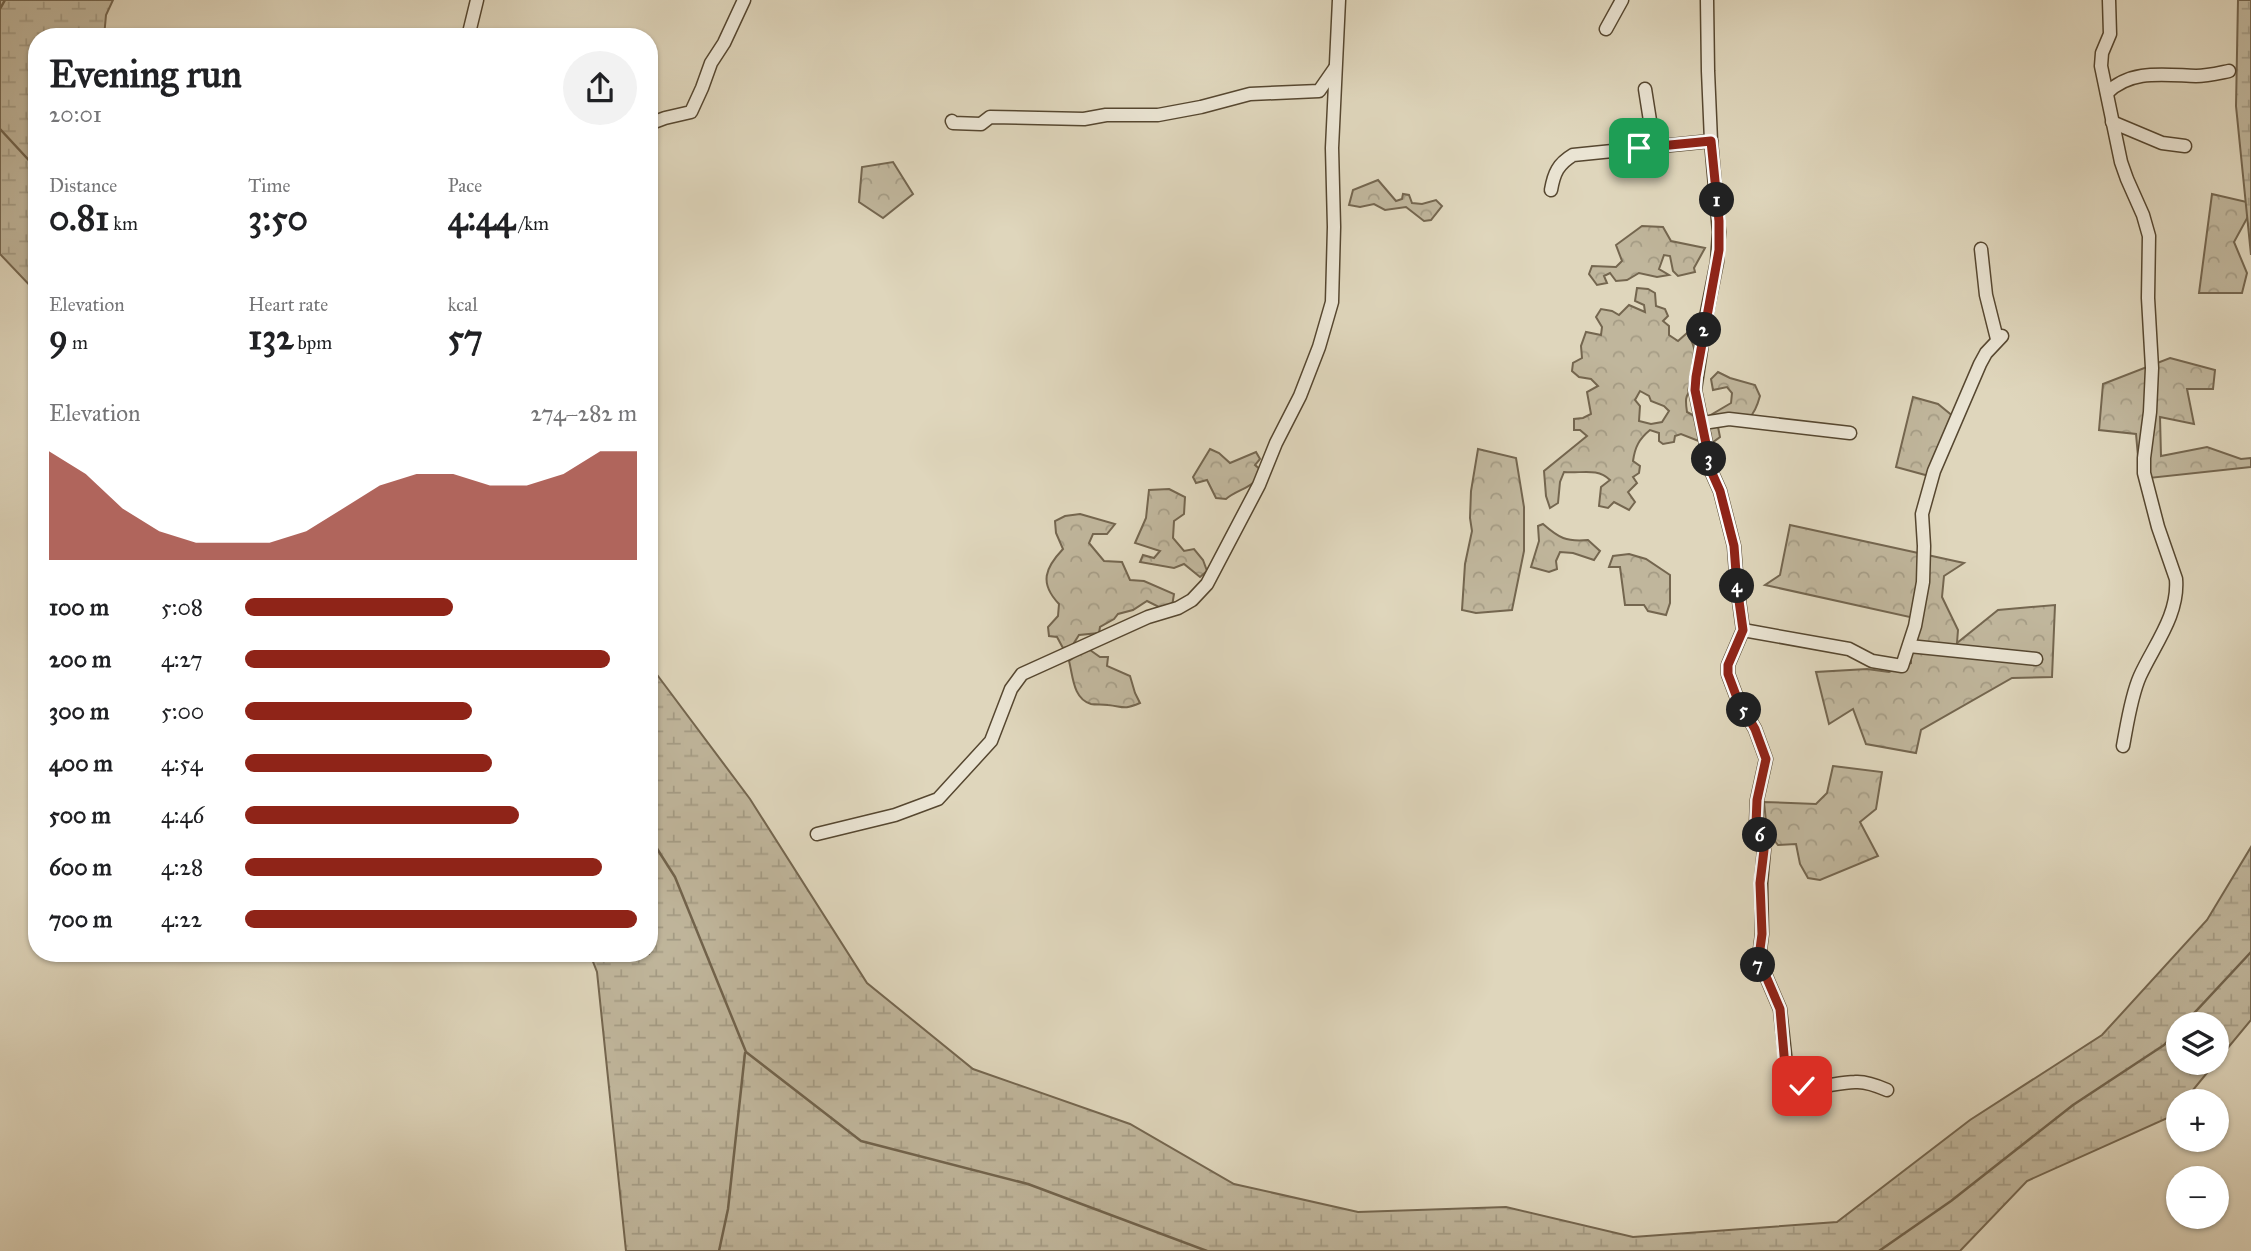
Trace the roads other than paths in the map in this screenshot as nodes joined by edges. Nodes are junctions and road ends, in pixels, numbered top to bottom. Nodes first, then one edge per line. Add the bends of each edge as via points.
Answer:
1 (477, 0) edge
2 (744, 0) edge
3 (1339, 0) edge
4 (1622, 0) edge
5 (1707, 0) edge
6 (2109, 0) edge
7 (470, 28) edge
8 (1606, 29) dead end
9 (1335, 68) junction
10 (2230, 71) dead end
11 (2105, 77) junction
12 (2121, 81) junction
13 (1645, 89) dead end
14 (2106, 93) junction
15 (658, 120) edge
16 (952, 121) dead end
17 (2112, 122) junction
18 (1711, 141) junction
19 (1654, 146) junction
20 (2185, 146) dead end
21 (1551, 190) dead end
22 (1981, 250) dead end
23 (1703, 423) junction
24 (1850, 433) dead end
25 (1743, 630) junction
26 (1909, 646) junction
27 (2036, 659) dead end
28 (2123, 746) dead end
29 (817, 834) dead end
30 (1887, 1090) dead end

1 - 7 street
2 - 15 street via 710,63 691,112
3 - 9 street
4 - 8 street
5 - 18 street
6 - 11 street via 2110,33 2101,58
9 - 16 street via 1319,91 1250,94 1158,114 1084,119 990,117 981,124
9 - 29 street via 1333,286 1328,320 1300,396 1207,584 1178,608 1022,674 1011,688 991,741 938,799
10 - 12 street
11 - 12 street
11 - 14 street
12 - 14 street
13 - 19 street
14 - 17 street
17 - 20 street via 2162,143
17 - 28 street via 2149,236 2152,368 2144,473 2177,587 2164,628 2137,683
18 - 19 street
18 - 23 street via 1719,250 1695,384
19 - 21 street via 1573,155 1556,169
22 - 26 street via 1986,295 1999,337 1963,400 1928,489 1922,514 1923,582
23 - 24 street via 1730,419
23 - 25 street via 1734,546
25 - 26 street via 1849,649 1872,661 1902,666
25 - 30 street via 1728,674 1766,759 1757,800 1756,824 1764,850 1757,972 1765,974 1780,1009 1786,1078 1802,1086 1856,1082
26 - 27 street

